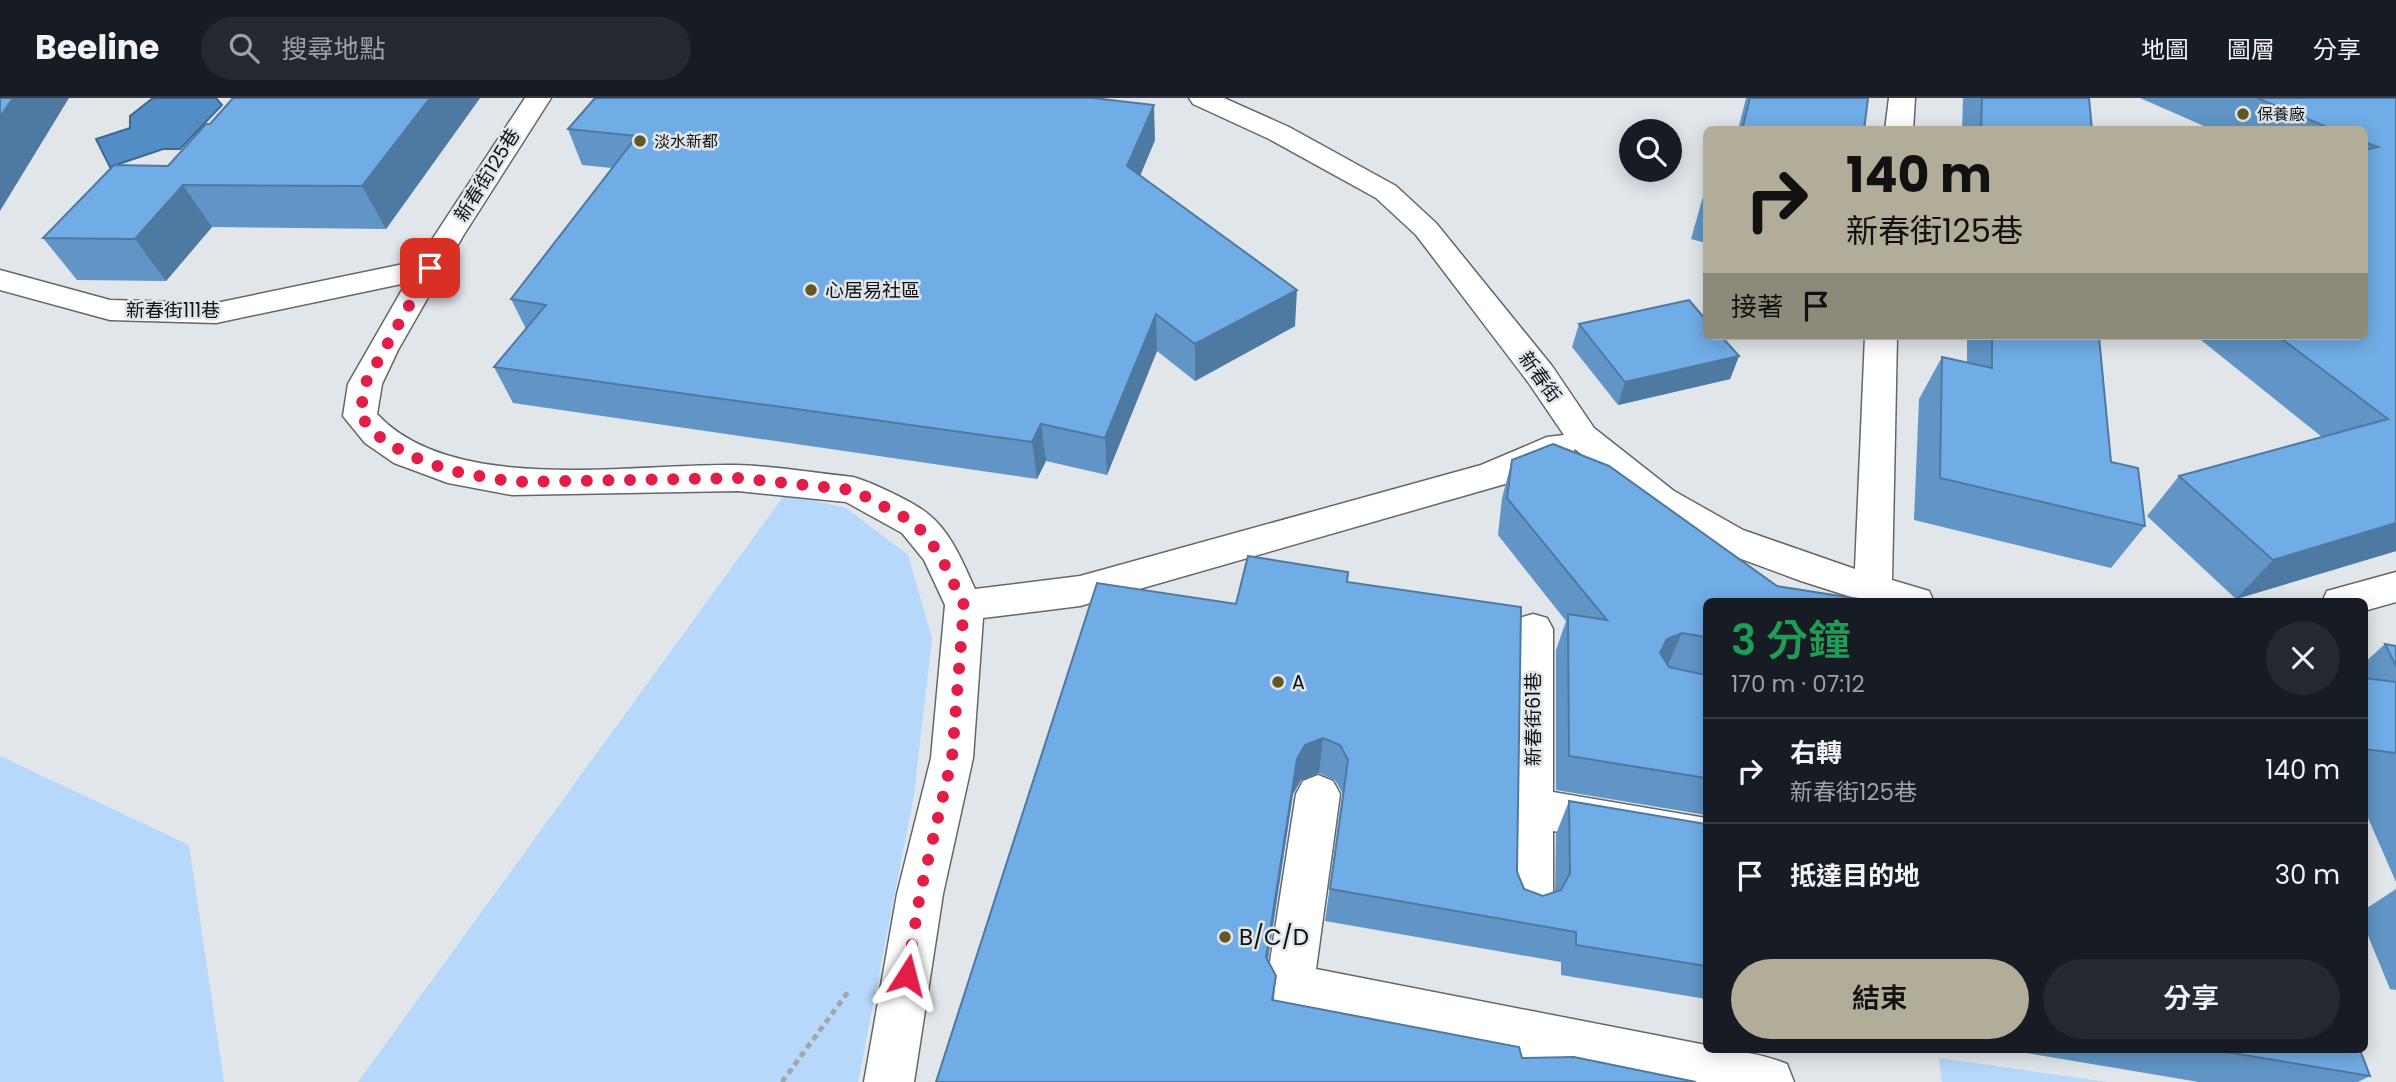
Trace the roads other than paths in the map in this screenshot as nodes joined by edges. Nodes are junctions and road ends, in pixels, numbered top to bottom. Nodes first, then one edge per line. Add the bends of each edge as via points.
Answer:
1 (538, 98) edge
2 (1202, 98) edge
3 (1902, 98) edge
4 (1899, 126) edge
5 (430, 268) junction
6 (0, 280) edge
7 (1881, 340) edge
8 (1582, 436) junction
9 (2396, 587) edge
10 (1873, 589) junction
11 (1902, 598) edge
12 (2356, 598) edge
13 (964, 605) junction
14 (1533, 629) dead end
15 (1318, 794) dead end
16 (1532, 808) junction
17 (1703, 837) edge
18 (1530, 904) edge
19 (1534, 1033) junction
20 (889, 1082) edge
21 (1533, 1082) edge
22 (1769, 1082) edge

1 - 5 street, 新春街125巷
2 - 8 street, 新春街 via 1279,133 1387,192 1426,229 1540,374
3 - 4 street
5 - 6 street, 新春街111巷 via 216,313 110,310
5 - 13 street, 新春街125巷 via 365,384 360,416 377,435 406,454 448,470 512,482 738,478 853,490 915,523 939,553
7 - 10 street
8 - 10 street, 新春街 via 1661,500 1730,540
8 - 13 street via 1492,475 1080,591
9 - 12 street
10 - 11 street, 新春街
13 - 20 street via 952,758 920,894
14 - 16 street, 新春街61巷
15 - 19 street via 1290,987
16 - 17 street
16 - 18 street, 新春街61巷
19 - 21 street
19 - 22 street

